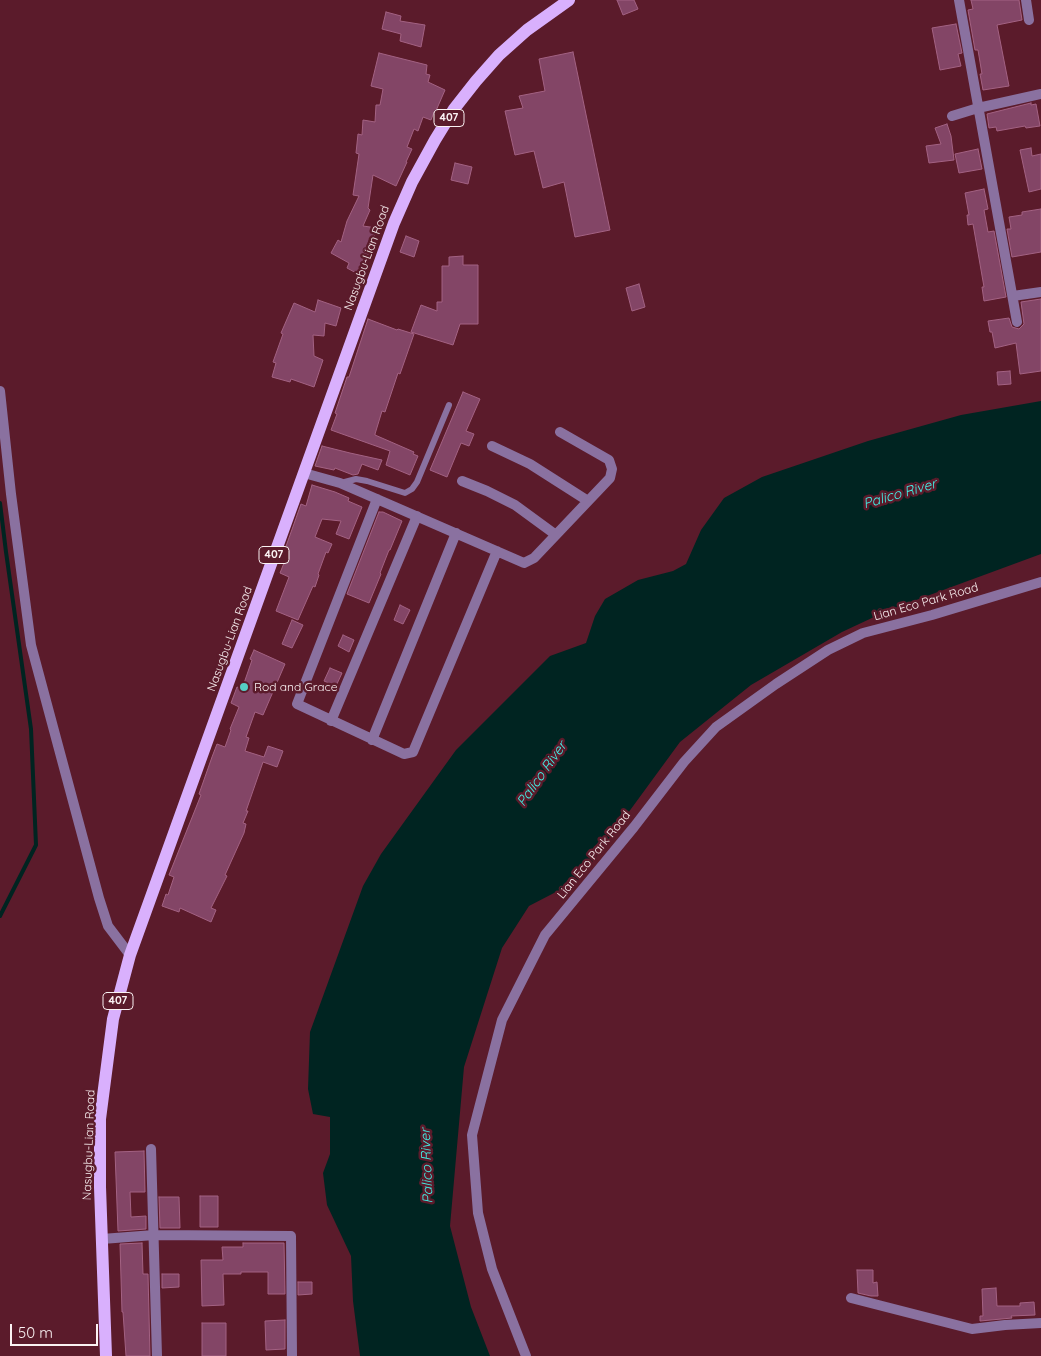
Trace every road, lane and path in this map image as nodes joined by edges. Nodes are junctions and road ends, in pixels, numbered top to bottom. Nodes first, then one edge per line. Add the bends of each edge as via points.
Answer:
1 (569, 0) edge
2 (959, 0) edge
3 (1026, 0) edge
4 (1030, 20) dead end
5 (1041, 96) edge
6 (978, 108) junction
7 (952, 116) dead end
8 (1041, 292) edge
9 (1013, 296) junction
10 (1017, 322) dead end
11 (0, 391) edge
12 (449, 406) dead end
13 (560, 432) dead end
14 (492, 446) dead end
15 (304, 472) junction
16 (462, 481) dead end
17 (340, 483) junction
18 (377, 499) junction
19 (588, 501) junction
20 (417, 516) junction
21 (456, 533) junction
22 (556, 535) junction
23 (497, 551) junction
24 (1041, 582) edge
25 (331, 721) junction
26 (372, 740) junction
27 (130, 955) junction
28 (151, 1149) dead end
29 (154, 1236) junction
30 (102, 1239) junction
31 (851, 1298) dead end
32 (1041, 1323) edge
33 (106, 1356) edge
34 (157, 1356) edge
35 (292, 1356) edge
36 (526, 1356) edge

1 - 15 main road, Nasugbu-Lian Road / 407 via 499,55 454,109 424,159 394,223
2 - 6 street
3 - 4 street
5 - 6 street
6 - 7 street
6 - 9 street
8 - 9 street
9 - 10 street
11 - 27 street via 31,645 99,898 108,926
12 - 17 lane via 412,489 405,493 356,479
13 - 19 street via 609,460 610,478
14 - 19 street via 530,464
15 - 17 street
15 - 27 main road, Nasugbu-Lian Road / 407
16 - 22 street via 515,505
17 - 18 street
18 - 20 street
18 - 25 street via 297,704
19 - 22 street
20 - 21 street
20 - 25 street
21 - 23 street
21 - 26 street
22 - 23 street via 534,558 524,563
23 - 26 street via 413,752 404,754
24 - 36 street, Lian Eco Park Road via 863,633 828,650 776,684 716,727 545,935 502,1020 472,1135 478,1213 492,1269
25 - 26 street
27 - 30 main road, Nasugbu-Lian Road / 407 via 113,1019 100,1119
28 - 29 street
29 - 30 street
29 - 34 street
29 - 35 street via 291,1236
30 - 33 main road, Nasugbu-Lian Road / 407
31 - 32 street via 972,1329

